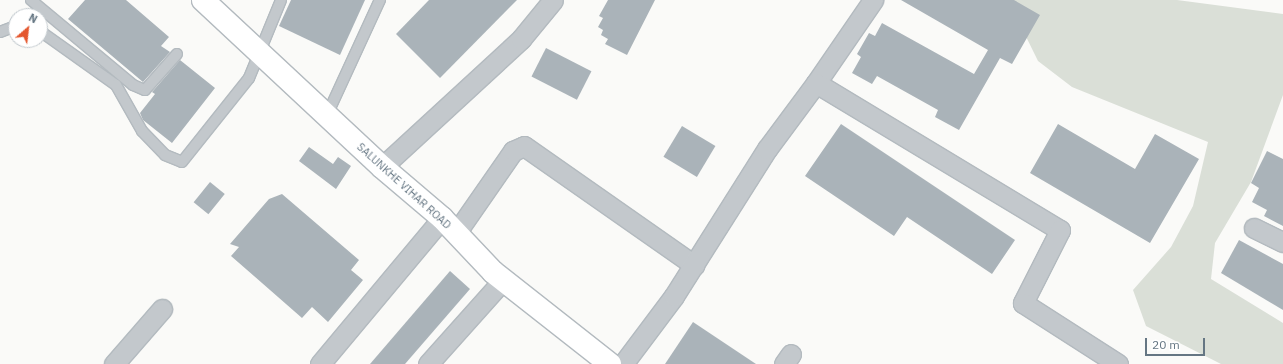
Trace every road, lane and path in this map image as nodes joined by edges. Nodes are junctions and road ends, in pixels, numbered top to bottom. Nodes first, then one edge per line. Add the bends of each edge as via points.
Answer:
1 (31, 0) edge
2 (203, 0) edge
3 (281, 0) edge
4 (380, 0) edge
5 (553, 0) edge
6 (873, 0) edge
7 (48, 37) edge
8 (260, 52) junction
9 (177, 54) dead end
10 (816, 82) junction
11 (327, 115) junction
12 (382, 167) junction
13 (449, 226) junction
14 (1254, 228) dead end
15 (1283, 242) edge
16 (694, 265) junction
17 (503, 280) junction
18 (162, 309) dead end
19 (601, 361) edge
20 (114, 364) edge
21 (320, 364) edge
22 (428, 364) edge
23 (623, 364) edge
24 (1118, 364) edge

1 - 9 lane via 133,85 145,90
2 - 8 street, SALUNKHE VIHAR ROAD
3 - 8 lane
4 - 11 lane
5 - 12 street via 521,39
6 - 10 street
7 - 8 lane via 116,86 142,131 165,155 182,162 249,78
8 - 11 street, SALUNKHE VIHAR ROAD
10 - 16 street via 767,149
10 - 24 street via 1060,230 1023,303
11 - 12 street, SALUNKHE VIHAR ROAD
12 - 13 street, SALUNKHE VIHAR ROAD
13 - 16 street via 513,151 524,146
13 - 17 street, SALUNKHE VIHAR ROAD
13 - 21 street
14 - 15 street
16 - 23 street
17 - 19 street, SALUNKHE VIHAR ROAD
17 - 22 street
18 - 20 street

